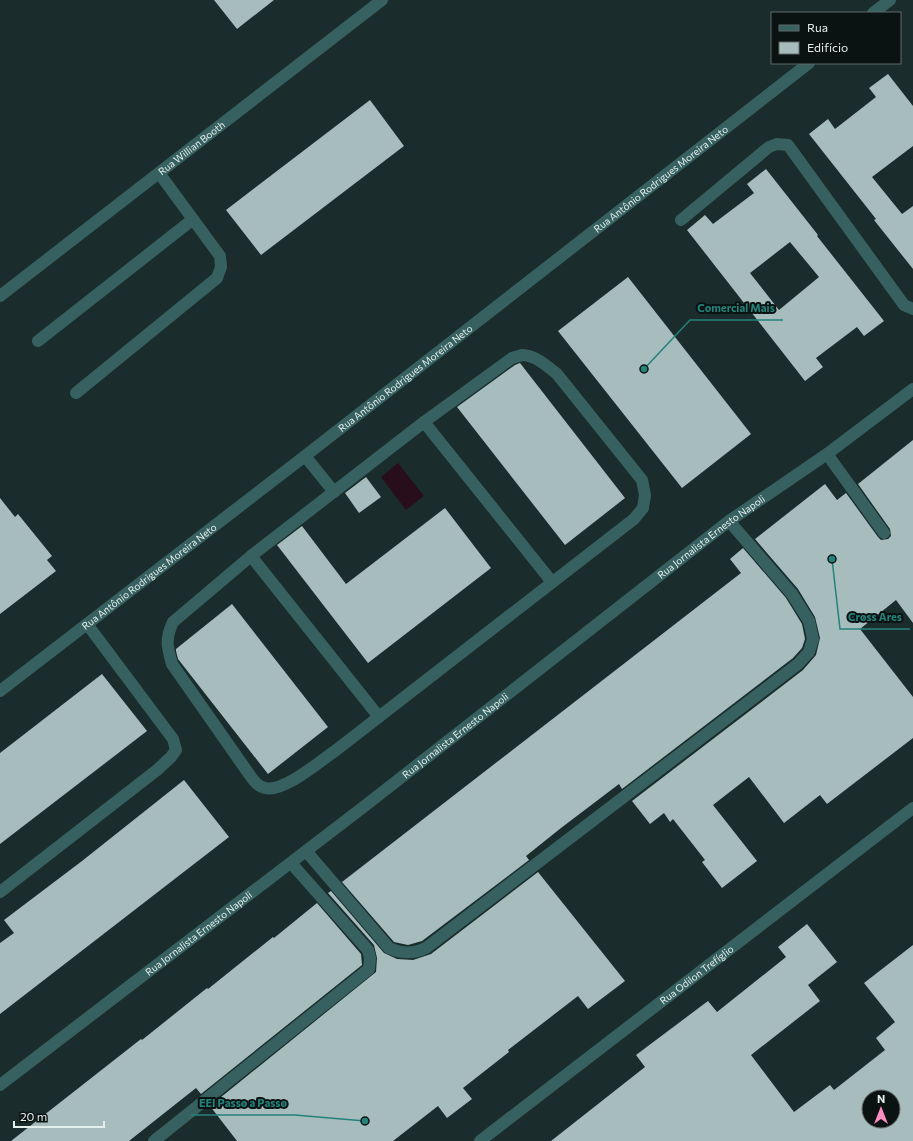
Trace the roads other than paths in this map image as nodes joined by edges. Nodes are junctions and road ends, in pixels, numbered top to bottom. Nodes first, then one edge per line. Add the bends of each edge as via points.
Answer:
1 (382, 0) edge
2 (890, 0) edge
3 (874, 12) edge
4 (808, 64) edge
5 (159, 173) junction
6 (192, 220) junction
7 (682, 220) dead end
8 (0, 296) edge
9 (908, 307) edge
10 (913, 315) edge
11 (38, 342) dead end
12 (913, 389) edge
13 (76, 393) dead end
14 (424, 422) junction
15 (827, 454) junction
16 (305, 456) junction
17 (334, 492) junction
18 (729, 521) junction
19 (884, 533) dead end
20 (251, 556) junction
21 (552, 582) junction
22 (87, 624) junction
23 (0, 691) edge
24 (379, 717) junction
25 (913, 808) edge
26 (306, 851) junction
27 (290, 863) junction
28 (0, 892) edge
29 (0, 1085) edge
30 (154, 1141) edge
31 (480, 1141) edge

1 - 5 street, Rua Willian Booth
2 - 3 street
4 - 16 street, Rua Antônio Rodrigues Moreira Neto
5 - 6 street
5 - 8 street, Rua Willian Booth
6 - 11 street
6 - 13 street via 220,256 221,267 217,278
7 - 9 street via 769,147 777,144 788,145
9 - 10 street
12 - 15 street, Rua Jornalista Ernesto Napoli
14 - 17 street
14 - 21 street
14 - 21 street via 512,358 527,355 539,360 557,374 642,480 645,495 643,508 634,518
15 - 18 street, Rua Jornalista Ernesto Napoli
15 - 19 street
16 - 17 street
16 - 22 street, Rua Antônio Rodrigues Moreira Neto
17 - 20 street
18 - 26 street, Rua Jornalista Ernesto Napoli
18 - 26 street via 792,594 809,621 813,639 809,652 798,664 426,948 417,952 396,952 389,948
20 - 24 street
20 - 24 street via 173,622 166,644 172,664 249,774 264,788 273,789 292,781
21 - 24 street
22 - 23 street, Rua Antônio Rodrigues Moreira Neto
22 - 28 street via 173,739 176,750 157,770
25 - 31 street, Rua Odilon Trefíglio
26 - 27 street, Rua Jornalista Ernesto Napoli
27 - 29 street, Rua Jornalista Ernesto Napoli
27 - 30 street via 368,950 369,969

